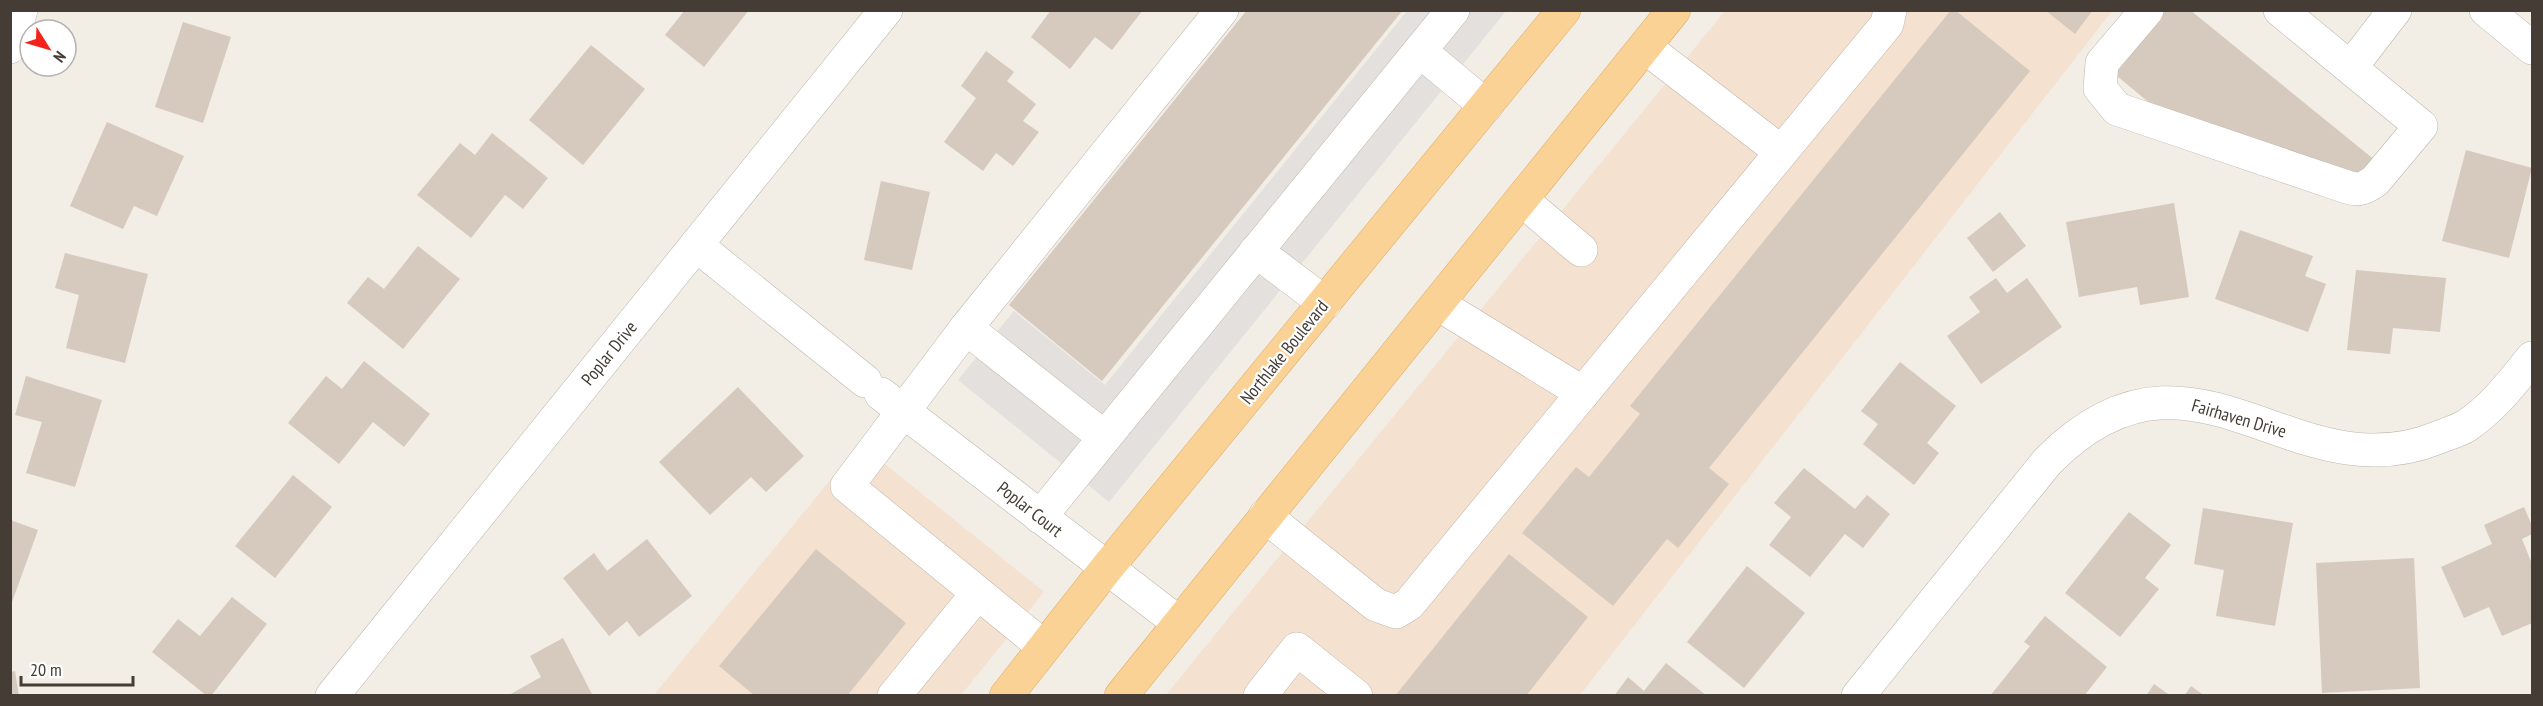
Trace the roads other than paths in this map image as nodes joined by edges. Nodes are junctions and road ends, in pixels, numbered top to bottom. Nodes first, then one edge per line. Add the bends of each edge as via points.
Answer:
1 (21, 10) edge
2 (886, 10) edge
3 (1222, 10) edge
4 (1453, 10) edge
5 (1564, 10) edge
6 (1674, 10) edge
7 (1890, 10) edge
8 (2147, 10) edge
9 (2280, 10) edge
10 (2395, 10) edge
11 (2486, 10) edge
12 (10, 47) edge
13 (1645, 47) junction
14 (2532, 48) edge
15 (1420, 51) junction
16 (2350, 67) junction
17 (1486, 106) junction
18 (1780, 151) junction
19 (1522, 200) junction
20 (696, 245) junction
21 (1581, 250) dead end
22 (1256, 251) junction
23 (1324, 303) junction
24 (1438, 304) junction
25 (966, 328) junction
26 (2532, 358) edge
27 (1583, 393) junction
28 (883, 395) junction
29 (1104, 437) junction
30 (1265, 516) junction
31 (1040, 517) junction
32 (1106, 569) junction
33 (977, 594) junction
34 (1179, 623) junction
35 (1044, 647) junction
36 (332, 696) edge
37 (894, 696) edge
38 (1006, 696) edge
39 (1121, 696) edge
40 (1260, 696) edge
41 (1356, 696) edge
42 (1858, 696) edge

1 - 12 street
2 - 20 street, Poplar Drive
3 - 25 street
4 - 15 street
5 - 17 main road, Northlake Boulevard
6 - 13 main road
7 - 18 street via 1887,24
8 - 16 street via 2102,63 2100,88 2117,109 2358,190 2375,181 2421,126
9 - 16 street
10 - 16 street
11 - 14 street
13 - 18 street
13 - 19 main road
15 - 17 street
15 - 22 street
17 - 23 main road, Northlake Boulevard
18 - 27 street
19 - 21 street
19 - 24 main road
20 - 28 street, Poplar Court
20 - 36 street, Poplar Drive
22 - 23 street
22 - 29 street
23 - 32 main road, Northlake Boulevard
24 - 27 street
24 - 30 main road
25 - 28 street
25 - 29 street
26 - 42 street, Fairhaven Drive via 2487,410 2464,427 2415,447 2357,451 2328,446 2199,404 2170,402 2142,405 2090,425 2047,462
27 - 30 street via 1408,604 1396,612 1376,605
28 - 31 street, Poplar Court
28 - 33 street via 847,486
29 - 31 street
30 - 34 main road
31 - 32 street, Poplar Court
32 - 34 street, Poplar Court
32 - 35 main road, Northlake Boulevard
33 - 35 street
33 - 37 street
34 - 39 main road
35 - 38 main road, Northlake Boulevard
40 - 41 street via 1297,649

